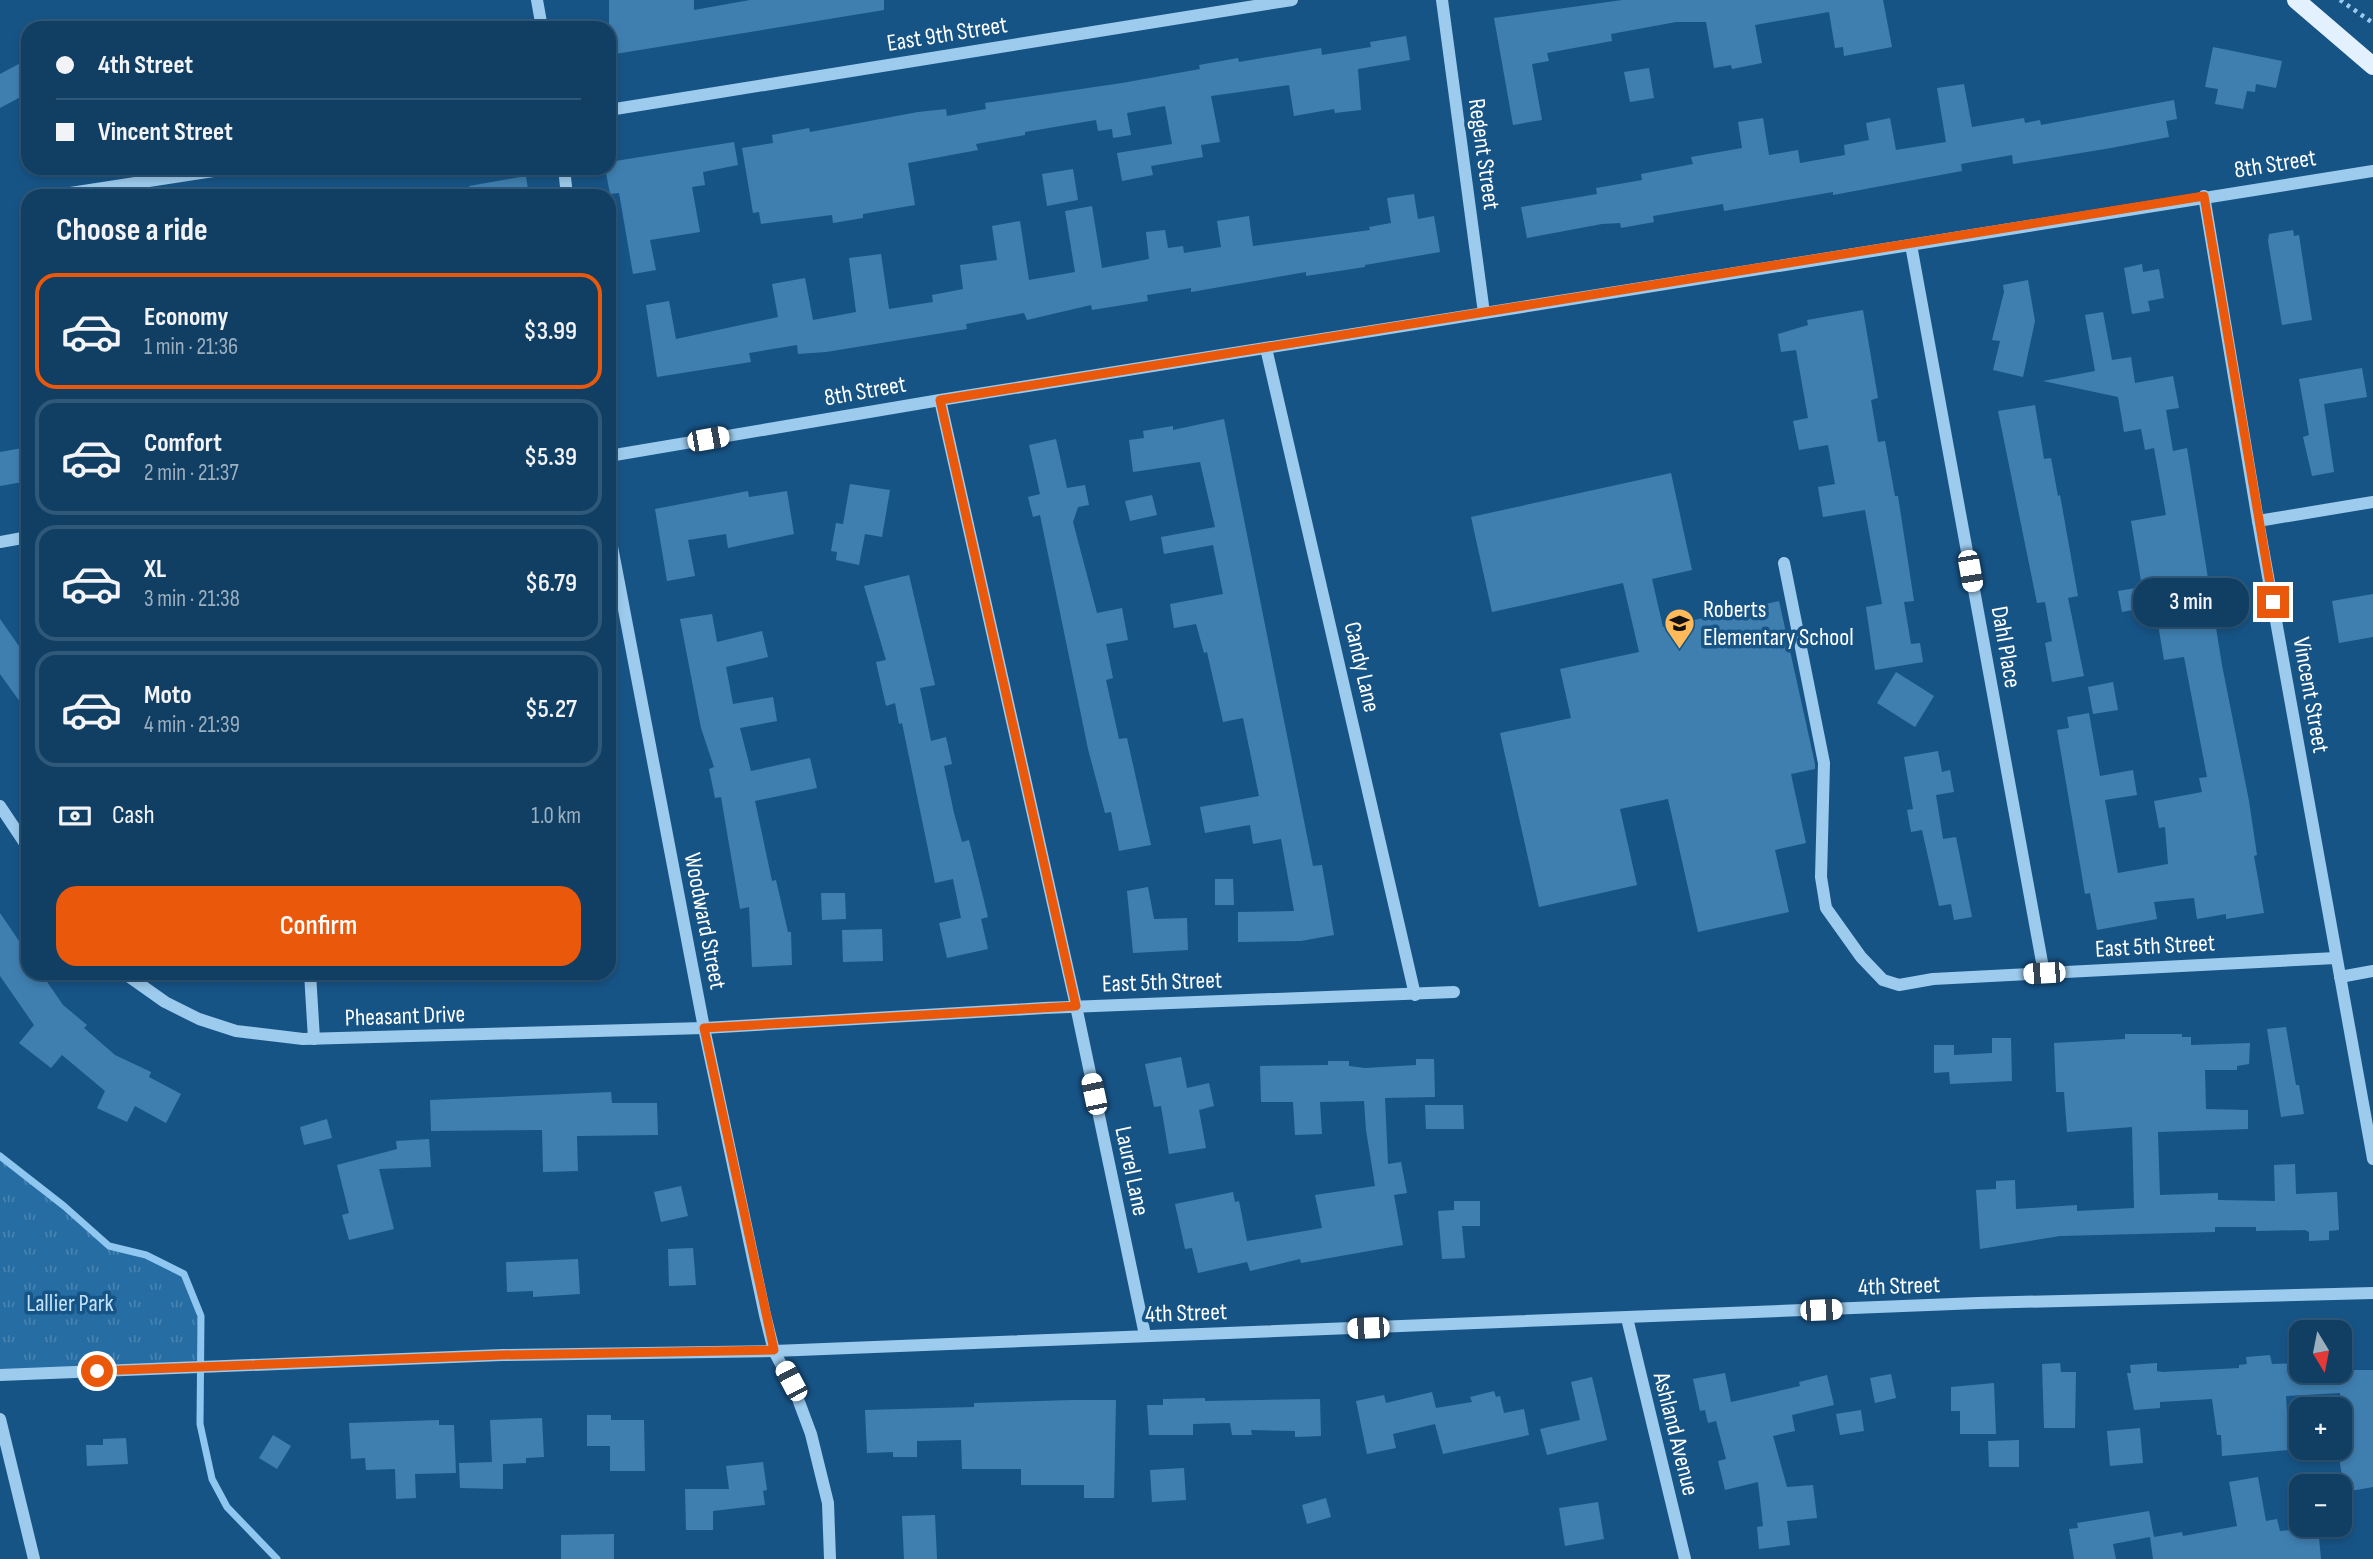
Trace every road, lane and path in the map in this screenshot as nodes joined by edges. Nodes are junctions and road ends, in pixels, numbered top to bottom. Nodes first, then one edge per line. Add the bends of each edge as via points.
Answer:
1 (537, 0) edge
2 (1292, 0) edge
3 (1442, 0) edge
4 (2296, 0) edge
5 (2340, 0) edge
6 (541, 21) edge
7 (2373, 23) edge
8 (2373, 66) edge
9 (616, 109) edge
10 (2373, 170) edge
11 (188, 175) edge
12 (96, 189) edge
13 (2204, 196) junction
14 (1911, 245) junction
15 (1484, 313) junction
16 (1266, 348) junction
17 (940, 400) junction
18 (616, 455) edge
19 (2373, 502) edge
20 (2258, 521) junction
21 (21, 538) edge
22 (0, 542) edge
23 (1784, 563) dead end
24 (616, 568) edge
25 (0, 806) edge
26 (21, 838) edge
27 (2336, 958) junction
28 (2373, 971) edge
29 (2044, 973) junction
30 (2340, 977) junction
31 (134, 980) edge
32 (310, 980) edge
33 (1454, 992) dead end
34 (1415, 995) junction
35 (1076, 1006) junction
36 (704, 1028) junction
37 (314, 1039) junction
38 (2373, 1159) edge
39 (2373, 1293) edge
40 (1627, 1318) junction
41 (1145, 1335) junction
42 (774, 1350) junction
43 (0, 1375) edge
44 (0, 1419) edge
45 (34, 1559) edge
46 (830, 1559) edge
47 (1685, 1559) edge

1 - 6 street
2 - 9 street, East 9th Street
3 - 15 street, Regent Street
4 - 8 main road
5 - 7 path
10 - 13 street, 8th Street
11 - 12 street
13 - 14 street, 8th Street
13 - 20 street, Vincent Street
14 - 15 street, 8th Street
14 - 29 street, Dahl Place
15 - 16 street, 8th Street
16 - 17 street, 8th Street
16 - 34 street, Candy Lane
17 - 18 street, 8th Street
17 - 35 street, Laurel Lane
19 - 20 street
20 - 27 street, Vincent Street
21 - 22 street
23 - 29 street, East 5th Street via 1824,763 1821,877 1826,908 1861,957 1883,980 1899,985
24 - 36 street, Woodward Street
25 - 26 street
27 - 29 street, East 5th Street
27 - 30 street, Vincent Street
28 - 30 street
30 - 38 street, Vincent Street
31 - 37 street, Pheasant Drive via 200,1019 265,1037
32 - 37 street
33 - 34 street, East 5th Street
34 - 35 street, East 5th Street
35 - 36 street, East 5th Street
35 - 41 street, Laurel Lane
36 - 37 street, Pheasant Drive
36 - 42 street, Woodward Street
39 - 40 street, 4th Street
40 - 41 street, 4th Street
40 - 47 street, Ashland Avenue
41 - 42 street, 4th Street
42 - 43 street, 4th Street via 502,1355
42 - 46 street, Woodward Street via 796,1391 811,1434 828,1503
44 - 45 street

